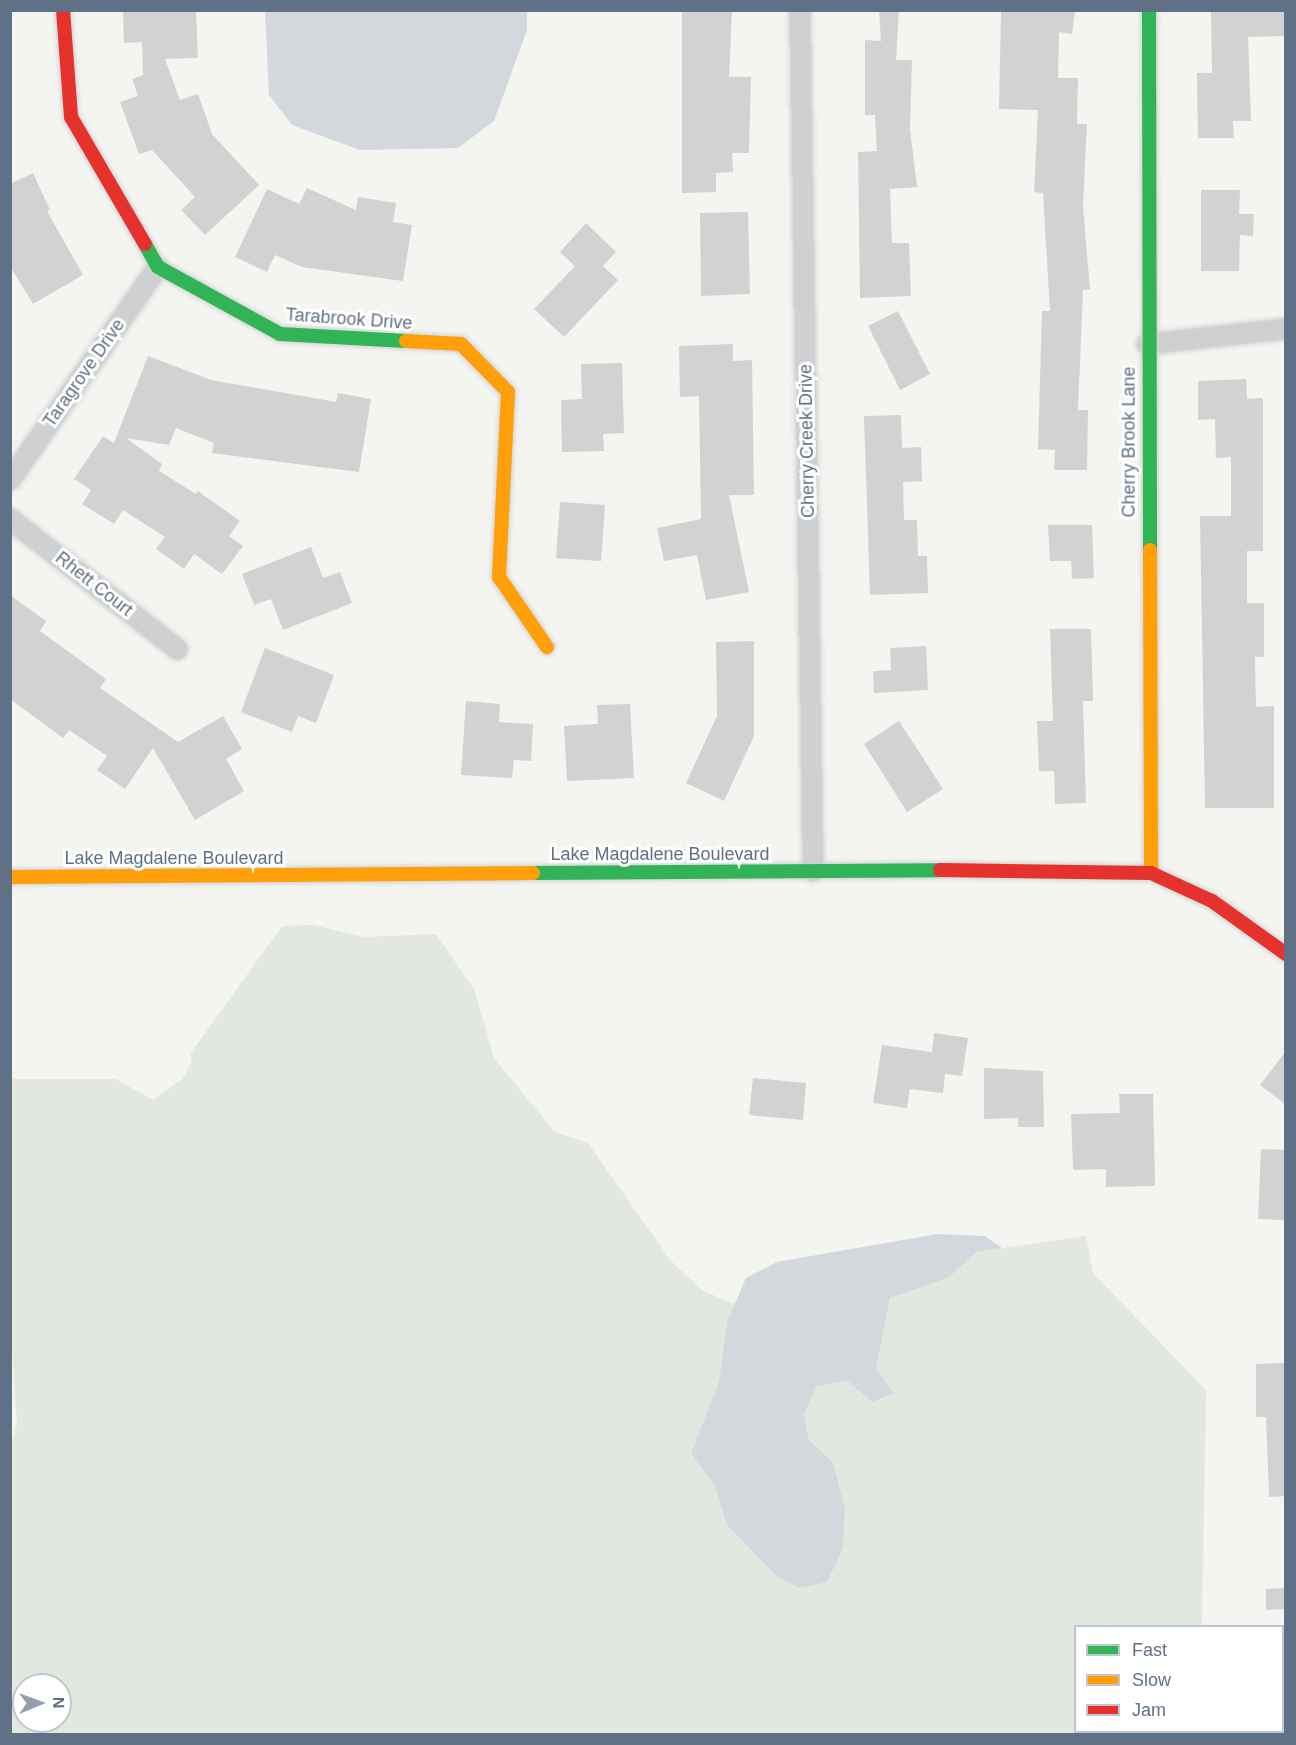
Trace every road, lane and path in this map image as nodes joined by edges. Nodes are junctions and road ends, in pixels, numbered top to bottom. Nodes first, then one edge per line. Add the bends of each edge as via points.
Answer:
1 (63, 10) edge
2 (800, 10) edge
3 (1149, 10) edge
4 (158, 267) junction
5 (1286, 329) edge
6 (1147, 344) junction
7 (10, 480) edge
8 (10, 519) edge
9 (547, 647) dead end
10 (177, 649) dead end
11 (813, 871) junction
12 (1151, 873) junction
13 (10, 877) edge
14 (1286, 954) edge

1 - 4 street via 71,117
2 - 11 street, Cherry Creek Drive
3 - 6 street, Cherry Brook Lane
4 - 7 street, Taragrove Drive
4 - 9 street, Tarabrook Drive via 280,334 461,344 507,392 499,577
5 - 6 street
6 - 12 street, Cherry Brook Lane
8 - 10 street, Rhett Court
11 - 12 street, Lake Magdalene Boulevard
11 - 13 street, Lake Magdalene Boulevard
12 - 14 street, Lake Magdalene Boulevard via 1212,901

